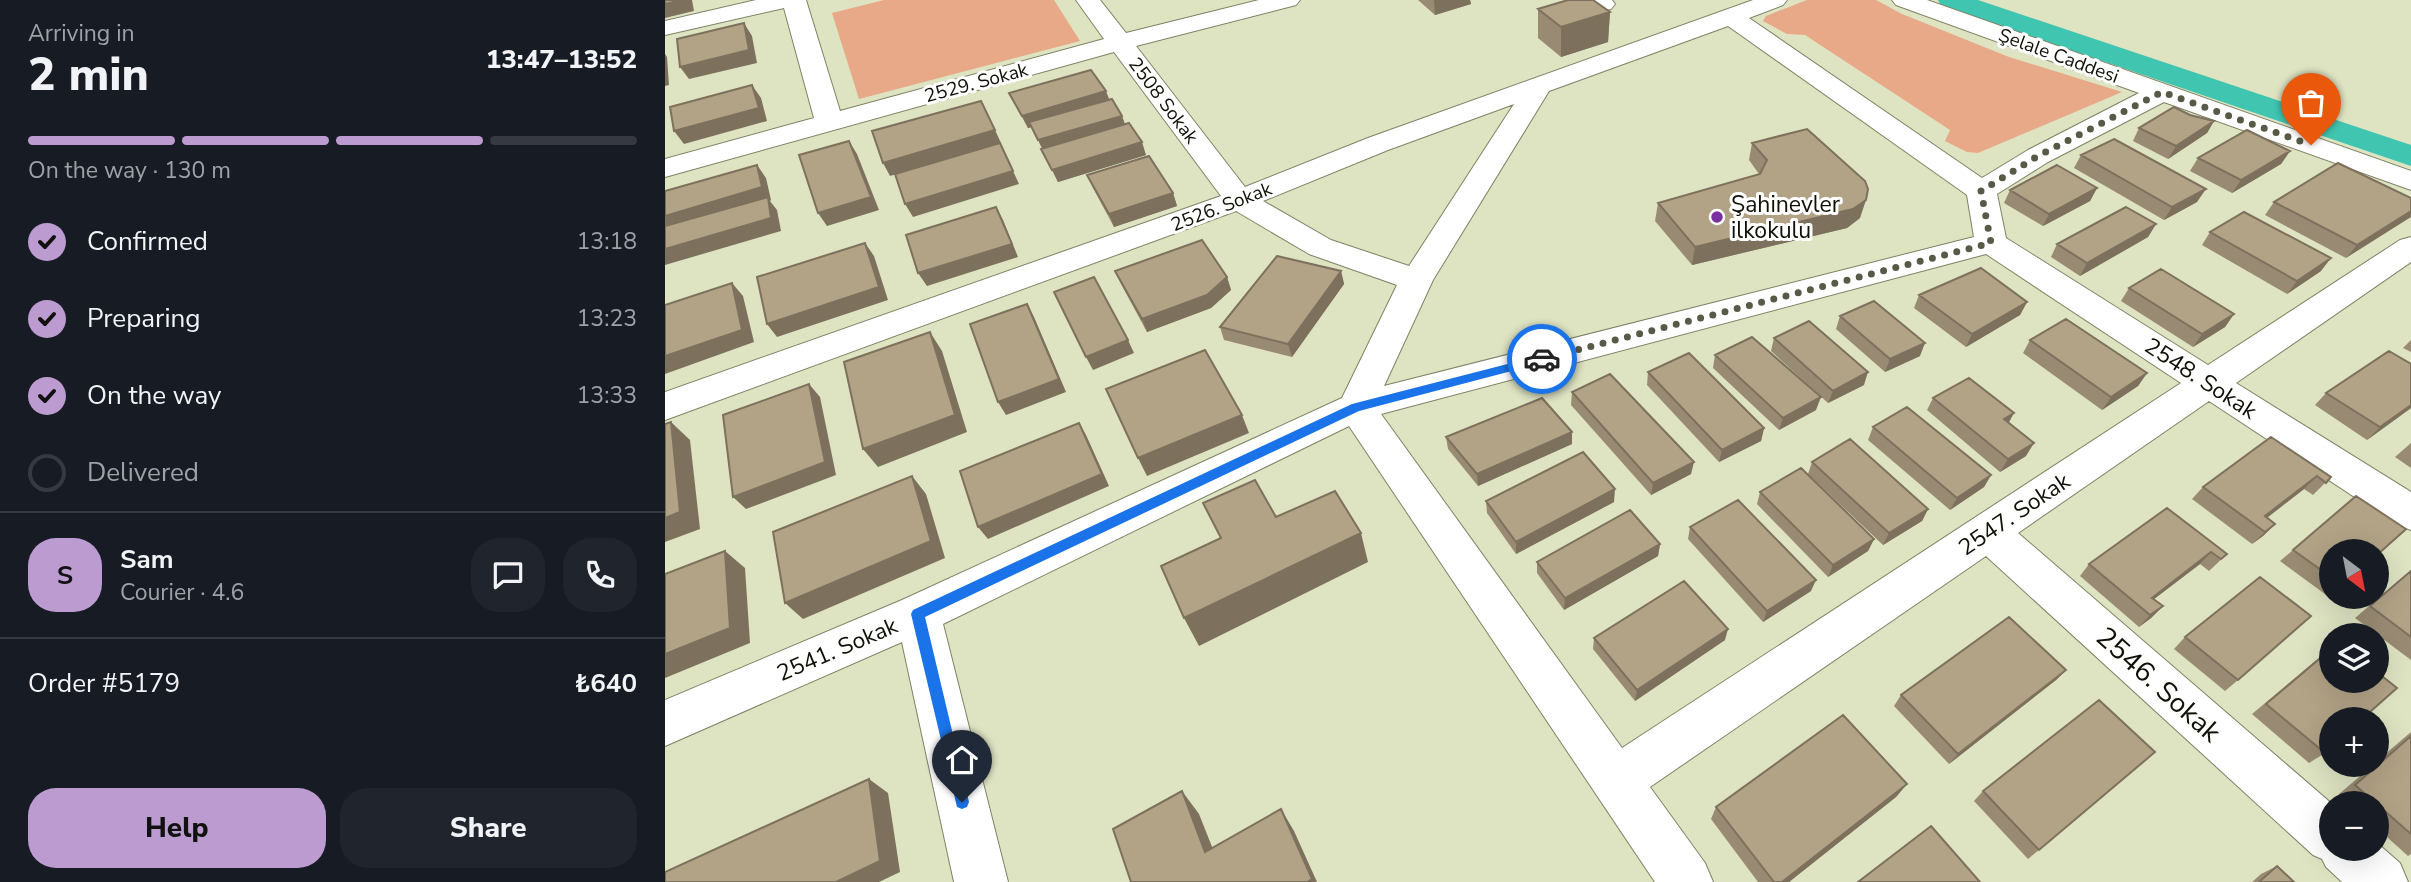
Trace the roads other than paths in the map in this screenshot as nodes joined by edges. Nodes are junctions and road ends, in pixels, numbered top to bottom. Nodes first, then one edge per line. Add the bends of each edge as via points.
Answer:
1 (787, 0) edge
2 (794, 0) edge
3 (1088, 0) edge
4 (1287, 0) edge
5 (1775, 0) edge
6 (1904, 0) edge
7 (1239, 6) edge
8 (1730, 16) junction
9 (665, 28) edge
10 (1120, 42) junction
11 (1540, 84) junction
12 (2162, 92) junction
13 (829, 122) junction
14 (665, 168) edge
15 (2411, 181) edge
16 (1981, 191) junction
17 (1239, 200) junction
18 (1991, 243) junction
19 (2408, 252) edge
20 (1416, 280) junction
21 (2208, 383) junction
22 (665, 406) edge
23 (1356, 407) junction
24 (2411, 513) edge
25 (1988, 531) junction
26 (918, 614) junction
27 (665, 723) edge
28 (1616, 781) junction
29 (2319, 826) edge
30 (2357, 861) edge
31 (981, 882) edge
32 (1686, 882) edge
33 (2381, 882) edge

1 - 9 street
2 - 13 street
3 - 10 street, 2508 Sokak
4 - 7 street, 2529. Sokak
5 - 8 street, 2526. Sokak
6 - 12 street, Şelale Caddesi
7 - 10 street, 2529. Sokak
8 - 11 street, 2526. Sokak
8 - 16 street
10 - 13 street, 2529. Sokak
10 - 17 street, 2508 Sokak
11 - 17 street, 2526. Sokak
11 - 20 street
12 - 15 street, Şelale Caddesi
12 - 16 street
13 - 14 street, 2529. Sokak
16 - 18 street
17 - 20 street via 1320,247
17 - 22 street, 2526. Sokak
18 - 21 street, 2548. Sokak
18 - 23 street, 2541. Sokak
19 - 21 street, 2547. Sokak
20 - 23 street
21 - 24 street, 2548. Sokak
21 - 25 street, 2547. Sokak
23 - 26 street, 2541. Sokak
23 - 28 street
25 - 28 street, 2547. Sokak
25 - 29 street, 2546. Sokak
26 - 27 street, 2541. Sokak
26 - 31 street
28 - 32 street
30 - 33 street

